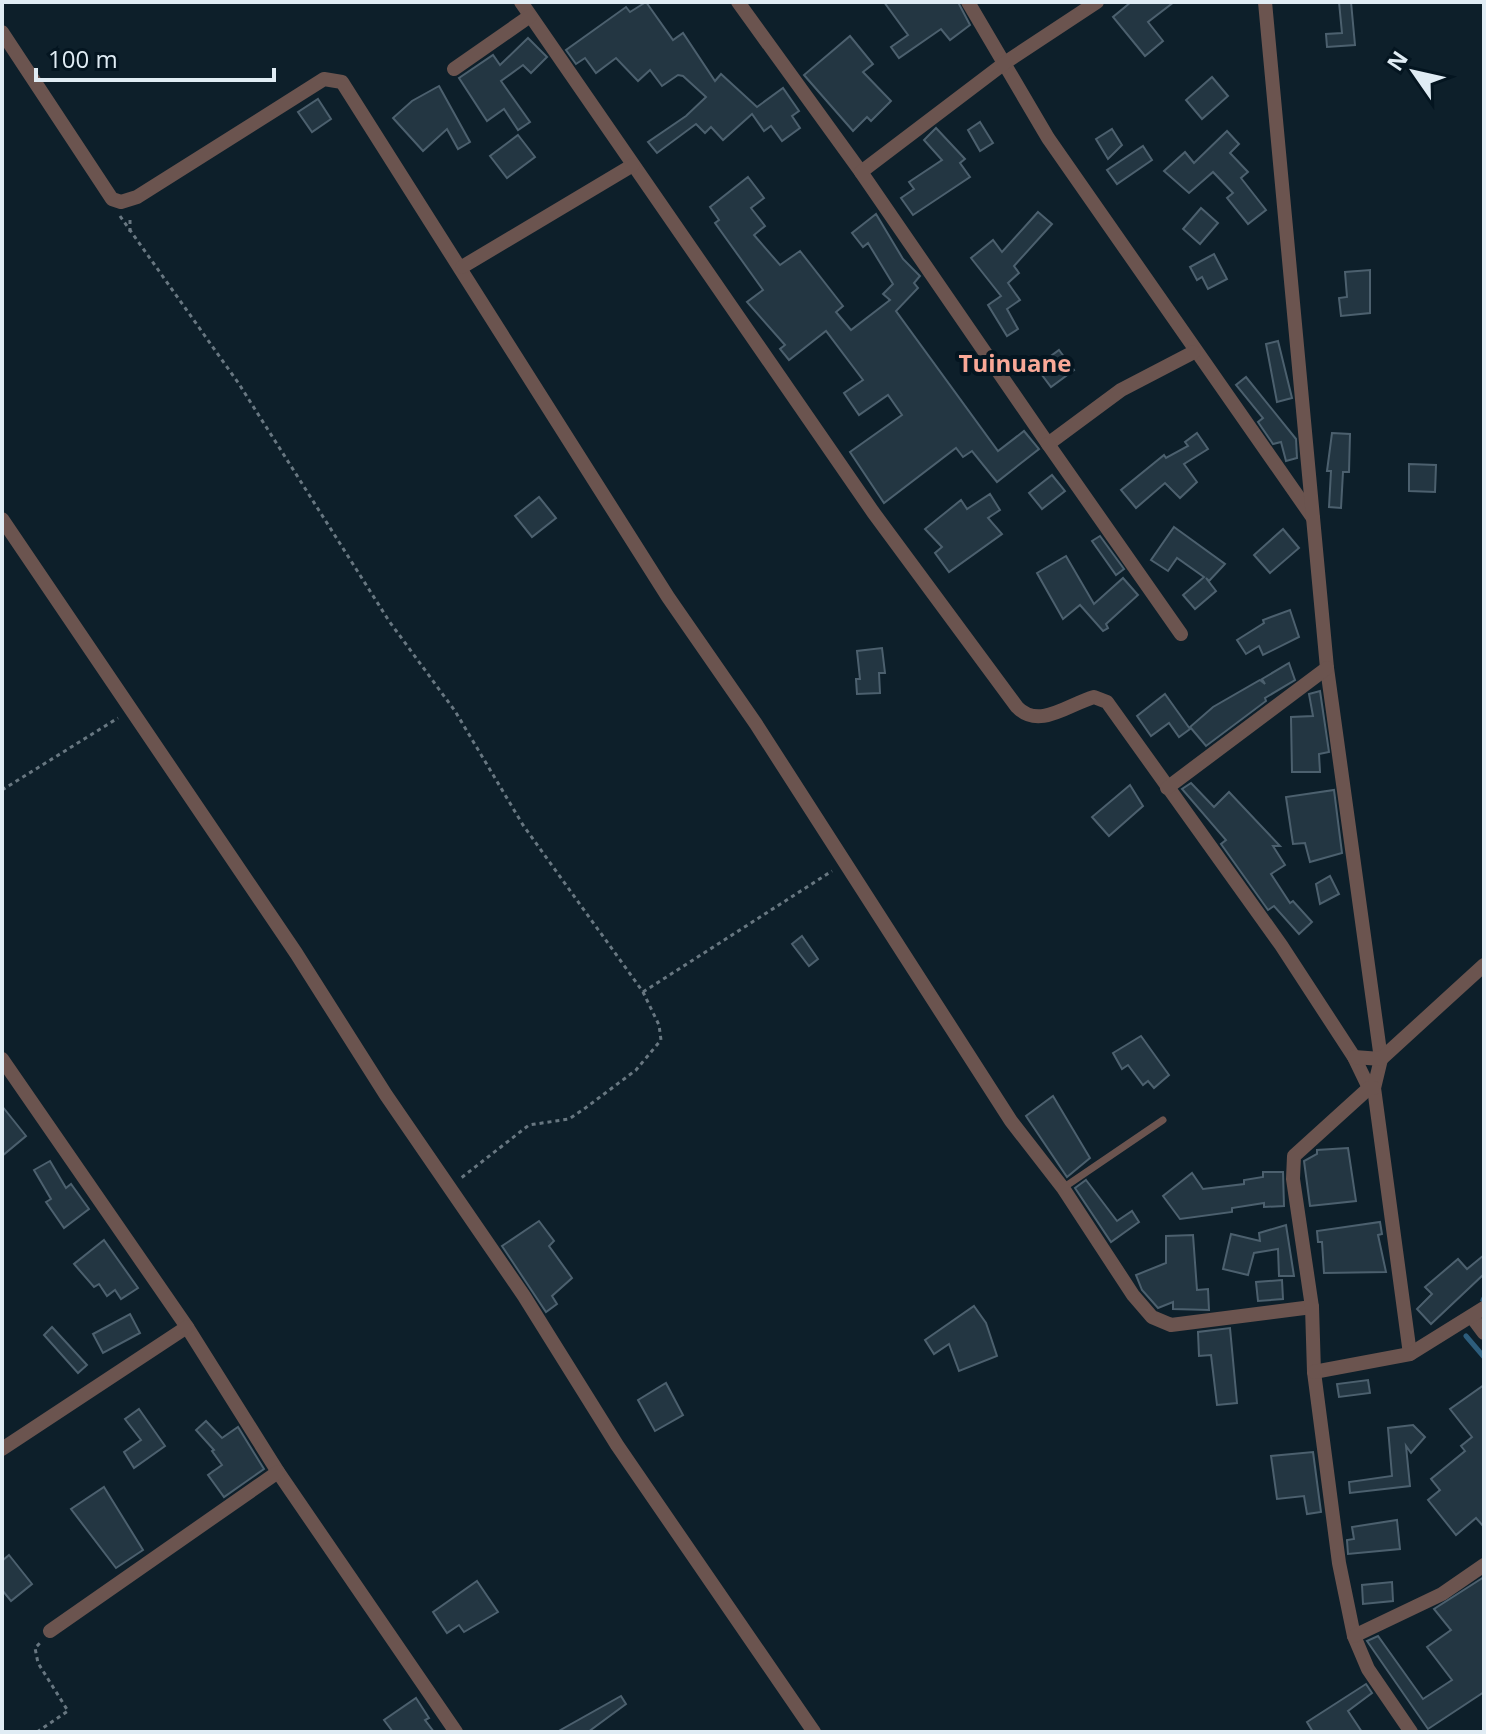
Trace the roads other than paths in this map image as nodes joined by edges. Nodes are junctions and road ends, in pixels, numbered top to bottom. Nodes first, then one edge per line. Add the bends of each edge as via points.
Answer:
1 (521, 2) edge
2 (738, 2) edge
3 (968, 2) edge
4 (1097, 2) edge
5 (1265, 2) edge
6 (530, 16) junction
7 (2, 32) edge
8 (1006, 62) junction
9 (454, 69) dead end
10 (633, 165) junction
11 (861, 172) junction
12 (462, 267) junction
13 (1194, 352) junction
14 (1048, 444) junction
15 (2, 519) edge
16 (1316, 522) junction
17 (1181, 634) dead end
18 (1327, 668) junction
19 (1167, 788) junction
20 (1484, 965) edge
21 (1354, 1057) junction
22 (2, 1059) edge
23 (1381, 1059) junction
24 (1371, 1088) junction
25 (1163, 1120) dead end
26 (1063, 1188) junction
27 (1312, 1307) junction
28 (1478, 1312) edge
29 (187, 1327) junction
30 (1484, 1333) edge
31 (1410, 1354) junction
32 (1314, 1372) junction
33 (2, 1449) edge
34 (278, 1472) junction
35 (1484, 1565) edge
36 (50, 1631) road end
37 (1354, 1636) junction
38 (456, 1732) edge
39 (814, 1732) edge
40 (1411, 1732) edge

1 - 6 street
2 - 11 street
3 - 8 street
4 - 8 street
5 - 16 street
6 - 9 street
6 - 10 street
7 - 12 street via 112,199 130,200 324,79 342,82
8 - 11 street
8 - 13 street via 1048,138
10 - 12 street
10 - 19 street via 873,512 1017,707 1031,718 1041,718 1094,697 1107,702
11 - 14 street
12 - 26 street via 668,597 756,724 1011,1121
13 - 14 street via 1121,390
13 - 16 street
14 - 17 street
15 - 39 street via 524,1296 617,1445
16 - 18 street
18 - 19 street
18 - 23 street
19 - 21 street
20 - 23 street
21 - 23 street
21 - 24 street
22 - 29 street
23 - 24 street
24 - 27 street via 1294,1156
24 - 31 street
25 - 26 lane
26 - 27 street via 1133,1295 1161,1323
27 - 32 street
28 - 30 street
28 - 31 street
29 - 33 street
29 - 34 street
31 - 32 street
32 - 37 street
34 - 36 street
34 - 38 street
35 - 37 street via 1442,1594
37 - 40 street via 1368,1669

